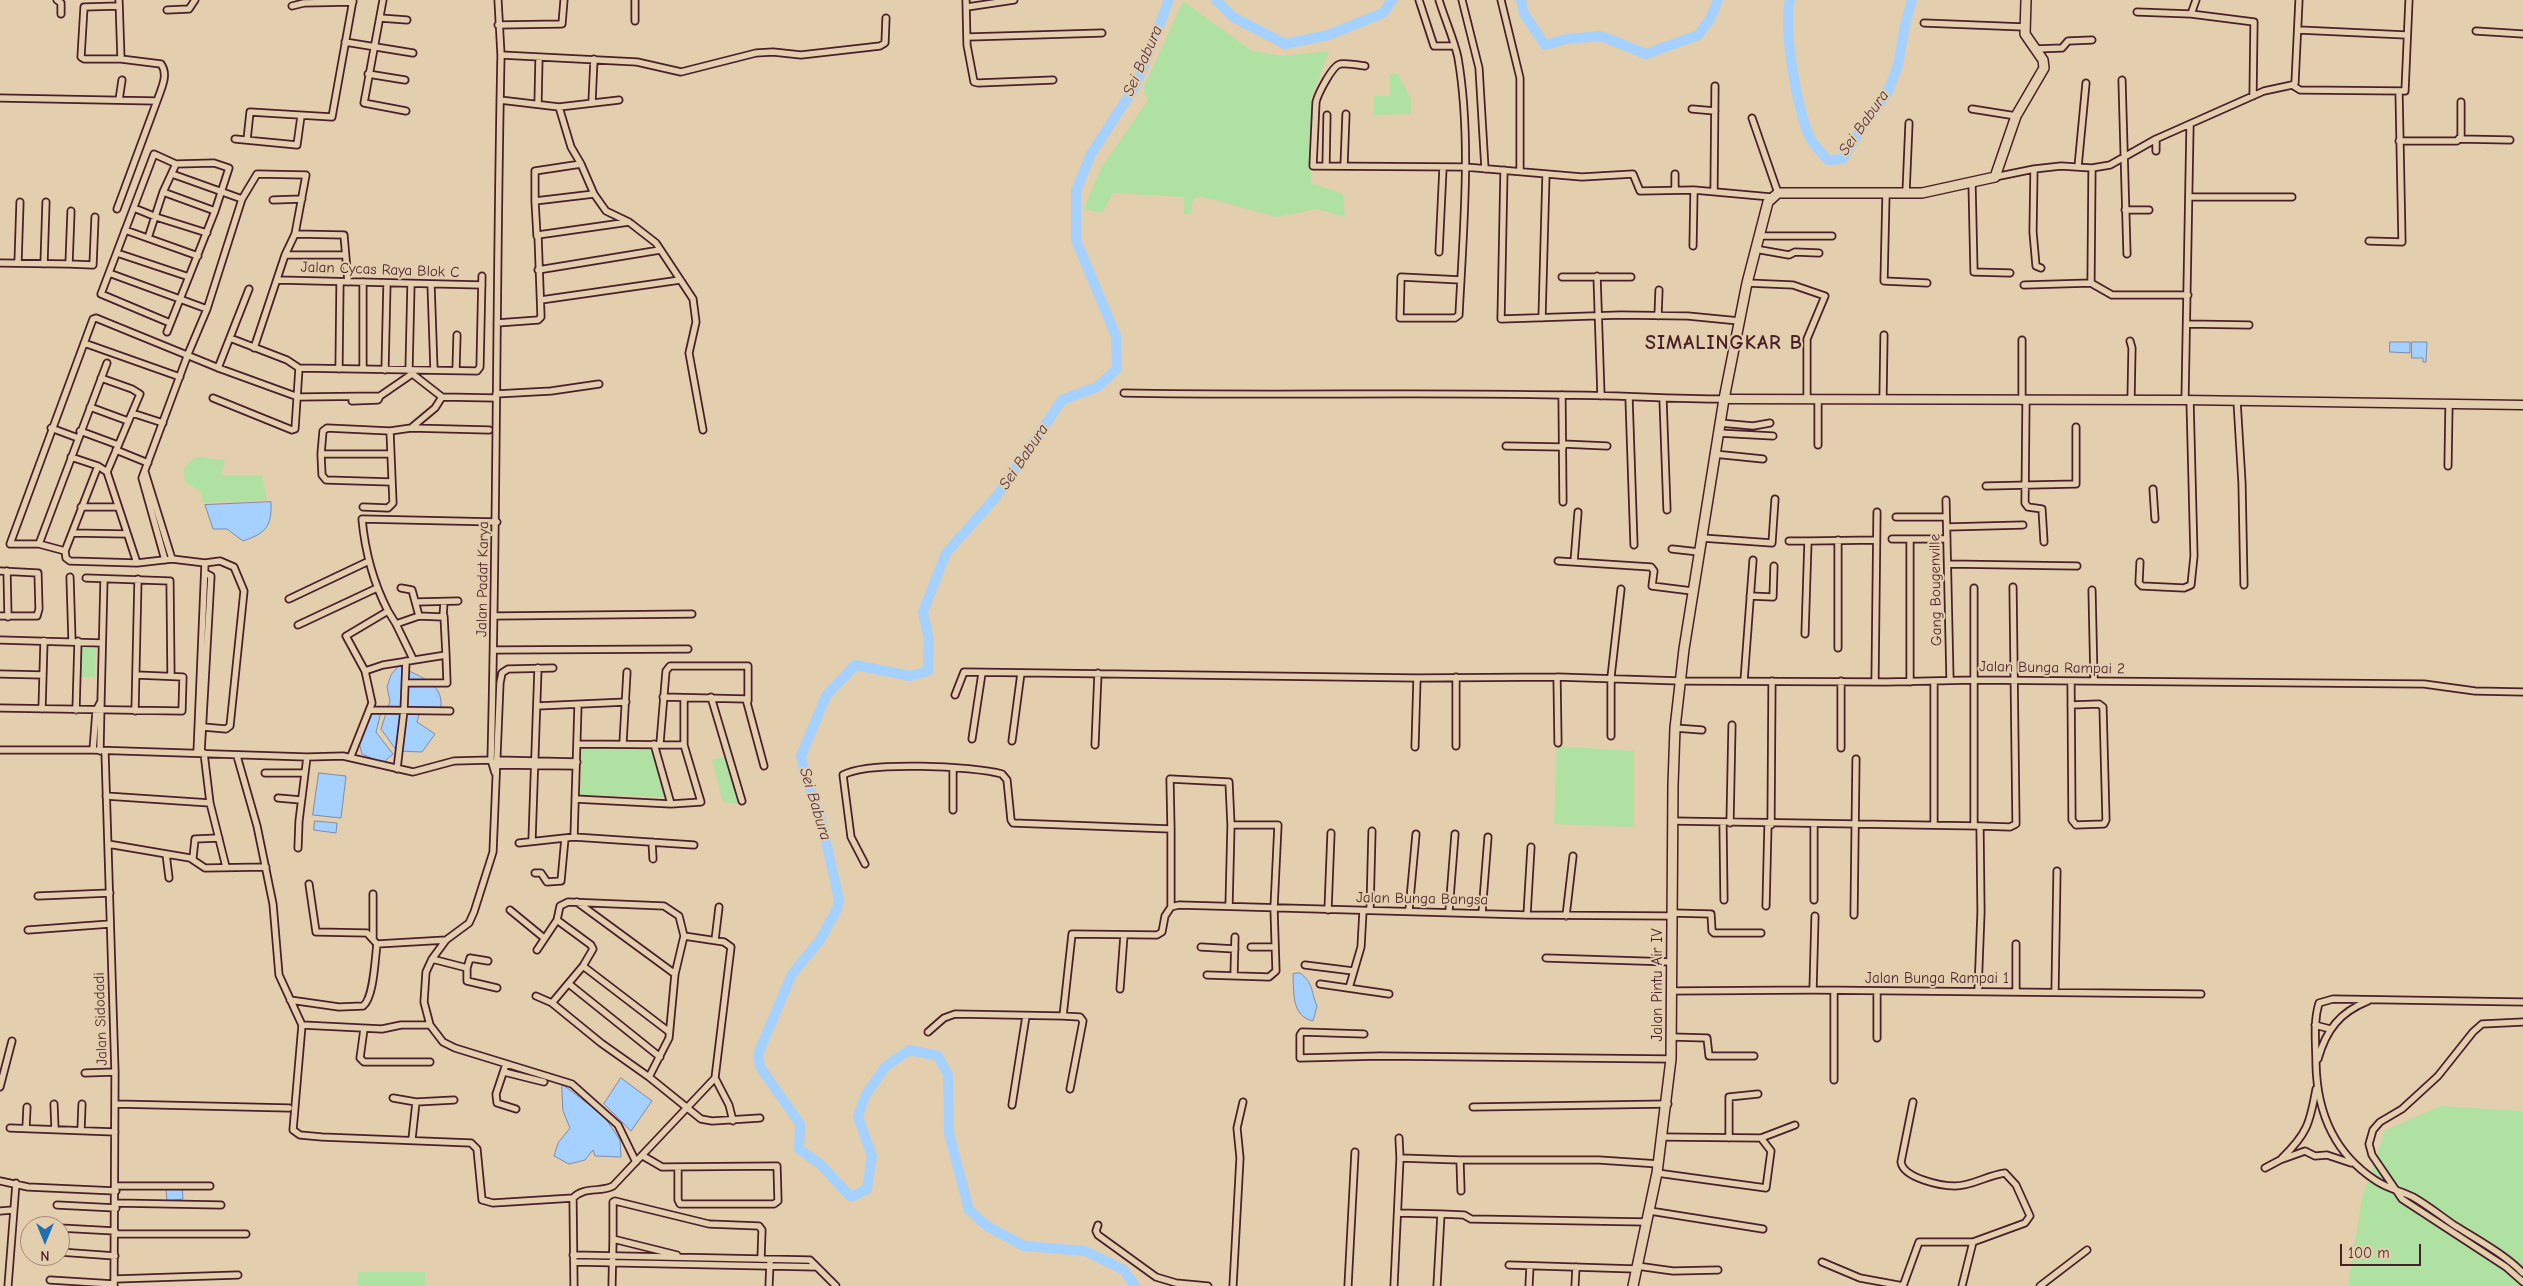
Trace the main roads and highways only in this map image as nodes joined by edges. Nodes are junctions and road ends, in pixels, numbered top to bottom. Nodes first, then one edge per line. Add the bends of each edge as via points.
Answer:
1 (2026, 0) edge
2 (1634, 1286) edge

1 - 2 main road, Jalan Pintu Air IV via 2026,36 2043,60 2044,68 2016,116 1995,177 1930,192 1774,195 1755,249 1714,454 1675,728 1672,1037 1668,1104

